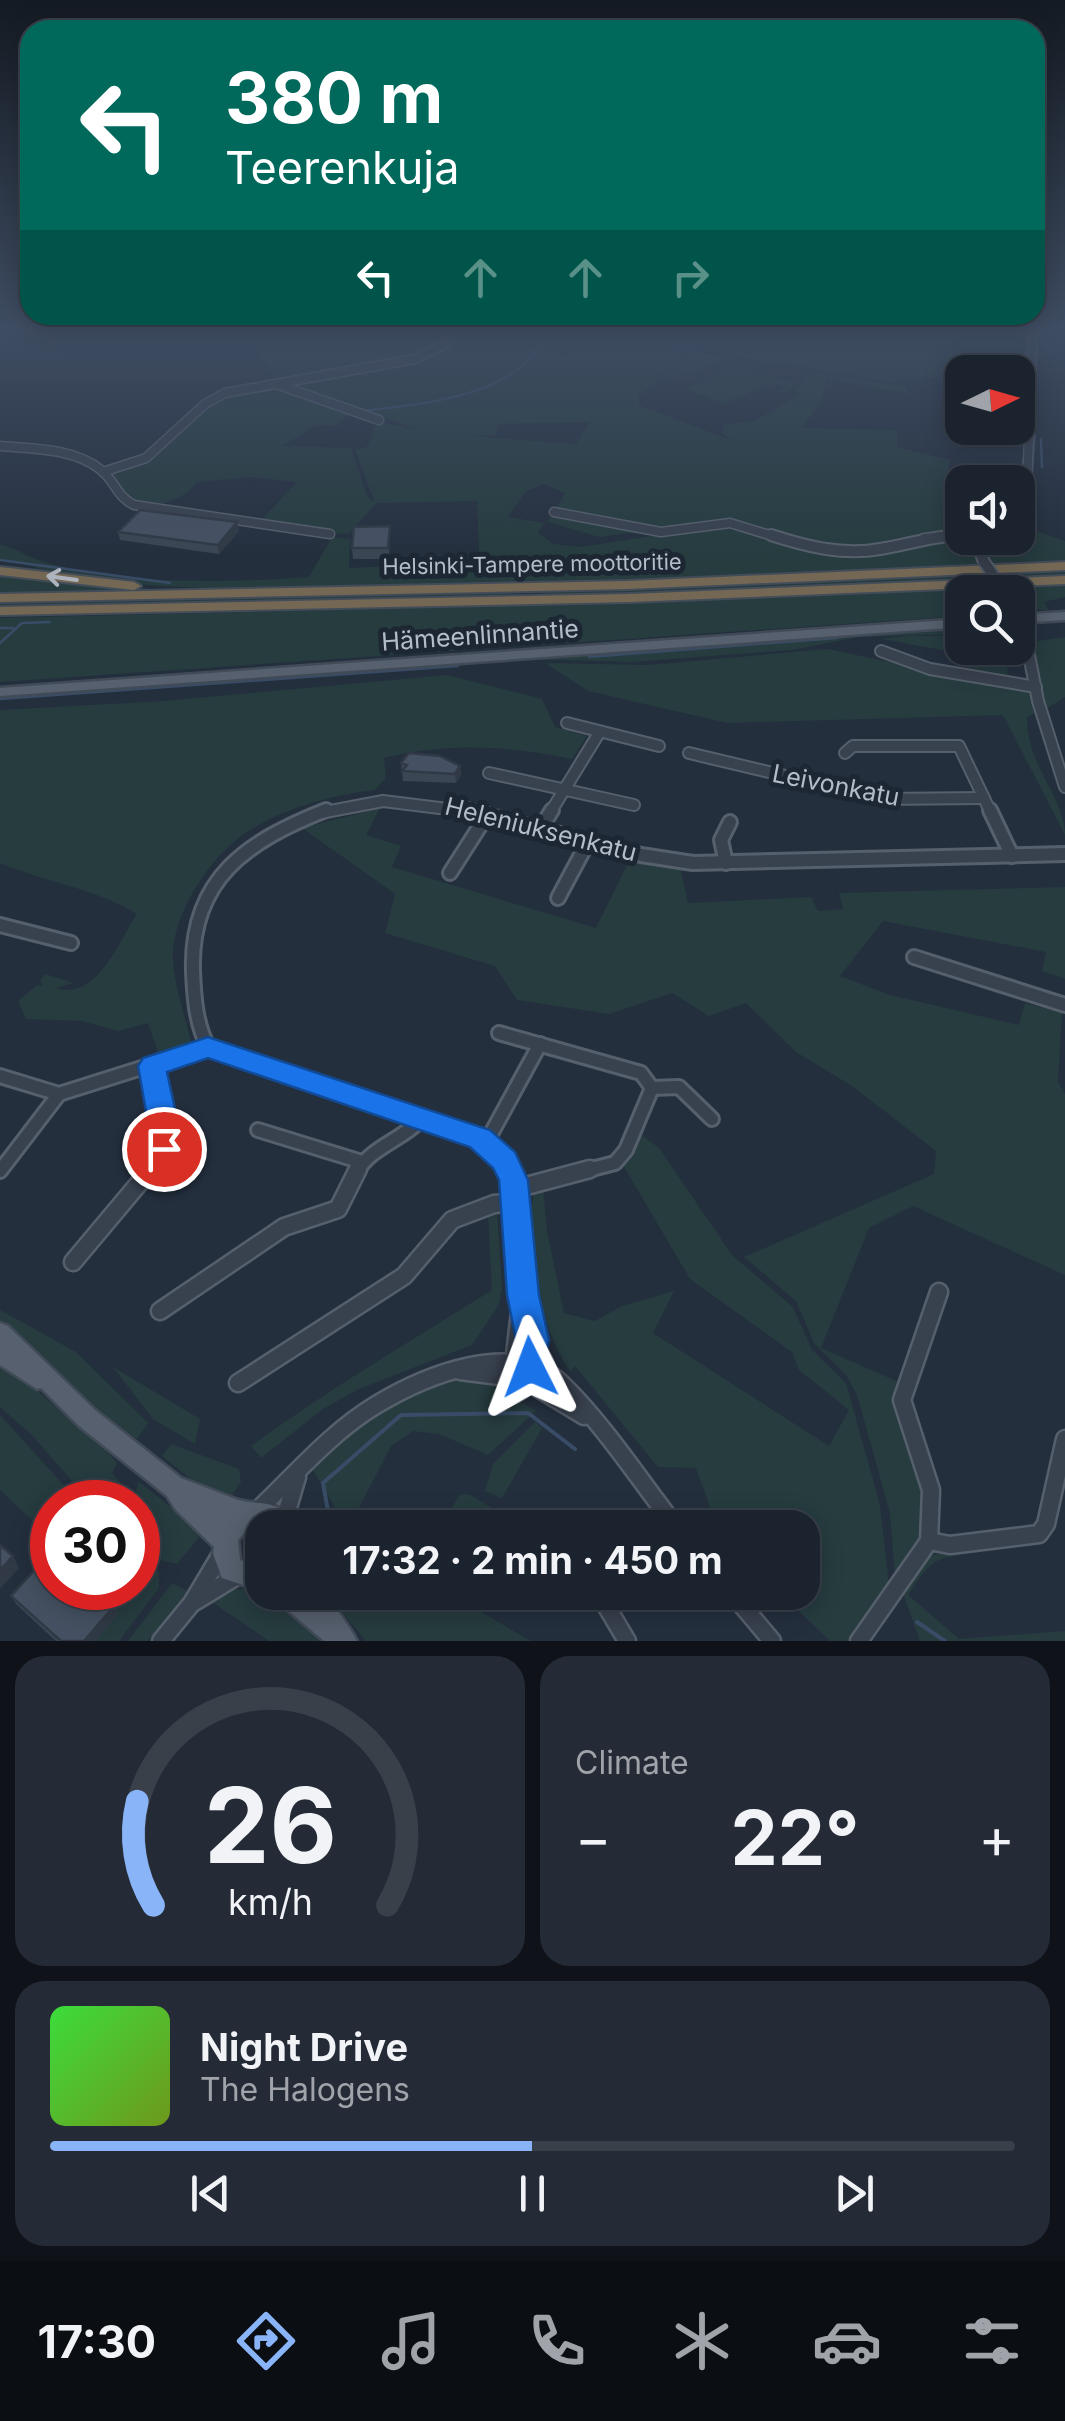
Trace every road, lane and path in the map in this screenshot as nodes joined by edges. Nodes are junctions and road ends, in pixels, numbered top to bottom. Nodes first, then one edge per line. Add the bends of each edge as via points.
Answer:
1 (208, 404) edge
2 (332, 404) edge
3 (1030, 404) edge
4 (379, 420) dead end
5 (0, 446) edge
6 (1028, 465) edge
7 (103, 472) junction
8 (554, 512) dead end
9 (330, 534) dead end
10 (945, 536) edge
11 (1065, 566) edge
12 (0, 569) edge
13 (1065, 580) edge
14 (229, 594) junction
15 (1, 608) edge
16 (1065, 616) edge
17 (1035, 617) edge
18 (945, 624) edge
19 (882, 652) dead end
20 (1030, 665) edge
21 (1036, 687) junction
22 (0, 692) edge
23 (566, 724) dead end
24 (599, 733) junction
25 (659, 746) dead end
26 (689, 753) dead end
27 (844, 753) dead end
28 (489, 773) dead end
29 (1065, 786) edge
30 (565, 789) junction
31 (984, 798) junction
32 (634, 805) dead end
33 (487, 814) junction
34 (730, 822) dead end
35 (542, 828) junction
36 (588, 840) junction
37 (1065, 854) edge
38 (1012, 856) junction
39 (726, 864) junction
40 (450, 873) dead end
41 (558, 898) dead end
42 (0, 925) edge
43 (71, 942) dead end
44 (914, 957) dead end
45 (1065, 1004) edge
46 (499, 1033) dead end
47 (540, 1044) junction
48 (208, 1047) junction
49 (152, 1066) junction
50 (0, 1076) edge
51 (651, 1084) junction
52 (58, 1094) junction
53 (422, 1117) junction
54 (712, 1119) dead end
55 (258, 1130) dead end
56 (486, 1143) junction
57 (362, 1162) junction
58 (0, 1170) edge
59 (515, 1196) junction
60 (72, 1262) dead end
61 (939, 1292) dead end
62 (160, 1311) dead end
63 (0, 1333) edge
64 (0, 1352) edge
65 (522, 1370) junction
66 (238, 1383) dead end
67 (58, 1392) junction
68 (1065, 1439) edge
69 (299, 1473) junction
70 (176, 1488) junction
71 (256, 1510) edge
72 (288, 1510) edge
73 (663, 1510) edge
74 (245, 1512) edge
75 (245, 1518) edge
76 (930, 1540) junction
77 (224, 1546) junction
78 (245, 1572) edge
79 (245, 1579) edge
80 (192, 1603) junction
81 (308, 1610) edge
82 (322, 1610) edge
83 (609, 1610) edge
84 (746, 1610) edge
85 (339, 1636) edge
86 (160, 1641) edge
87 (627, 1641) edge
88 (772, 1641) edge
89 (859, 1641) edge

1 - 7 street via 152,454
2 - 4 street
3 - 6 street
5 - 7 street via 59,453
7 - 9 street via 119,498 134,505
8 - 10 street via 661,532 730,522 842,551
11 - 14 highway, Helsinki-Tampere moottoritie
14 -> 12 highway
13 - 15 highway, Helsinki-Tampere moottoritie via 630,598
14 - 15 highway, Helsinki-Tampere moottoritie
16 - 17 main road
18 - 22 main road, Hämeenlinnantie
19 - 21 street via 930,669
20 - 21 street
21 - 29 street via 1052,763
23 - 24 street
24 - 25 street
24 - 30 street
26 - 31 street, Leivonkatu via 882,799
27 - 31 street via 853,746 956,744
28 - 30 street
30 - 32 street
30 - 35 street
31 - 38 street
33 - 35 street, Heleniuksenkatu
33 - 40 street
33 - 48 street, Heleniuksenkatu via 416,800 352,803 289,823 241,854 212,886 193,928
34 - 39 street via 721,840
35 - 36 street, Heleniuksenkatu
36 - 39 street, Heleniuksenkatu via 676,862
36 - 41 street
37 - 38 street, Heleniuksenkatu
38 - 39 street, Heleniuksenkatu
42 - 43 street
44 - 45 street
46 - 47 street
47 - 51 street via 641,1073
47 - 56 street
48 - 49 street
48 - 53 street
49 - 52 street
49 - 60 street via 167,1136 162,1156
50 - 52 street
51 - 54 street via 689,1090
51 - 59 street via 615,1164
52 - 58 street
53 - 56 street
53 - 57 street
55 - 57 street
56 - 59 street via 504,1160
57 - 62 street via 338,1209 284,1227
59 - 65 street via 532,1340
59 - 66 street via 452,1220 404,1276
61 - 76 street via 902,1400 931,1490
63 - 67 main road
64 - 67 main road
65 - 69 street via 460,1371 413,1386 343,1429
65 - 73 street via 588,1418
67 - 70 main road
68 - 76 street via 1039,1534 950,1544
69 - 71 street
69 - 72 street
70 - 74 main road
70 - 77 main road
75 - 77 main road via 230,1528
76 - 89 street
77 - 78 main road via 231,1569
77 - 80 street
79 - 80 street
80 - 86 street
81 - 85 main road
82 - 85 main road
83 - 87 street
84 - 88 street

